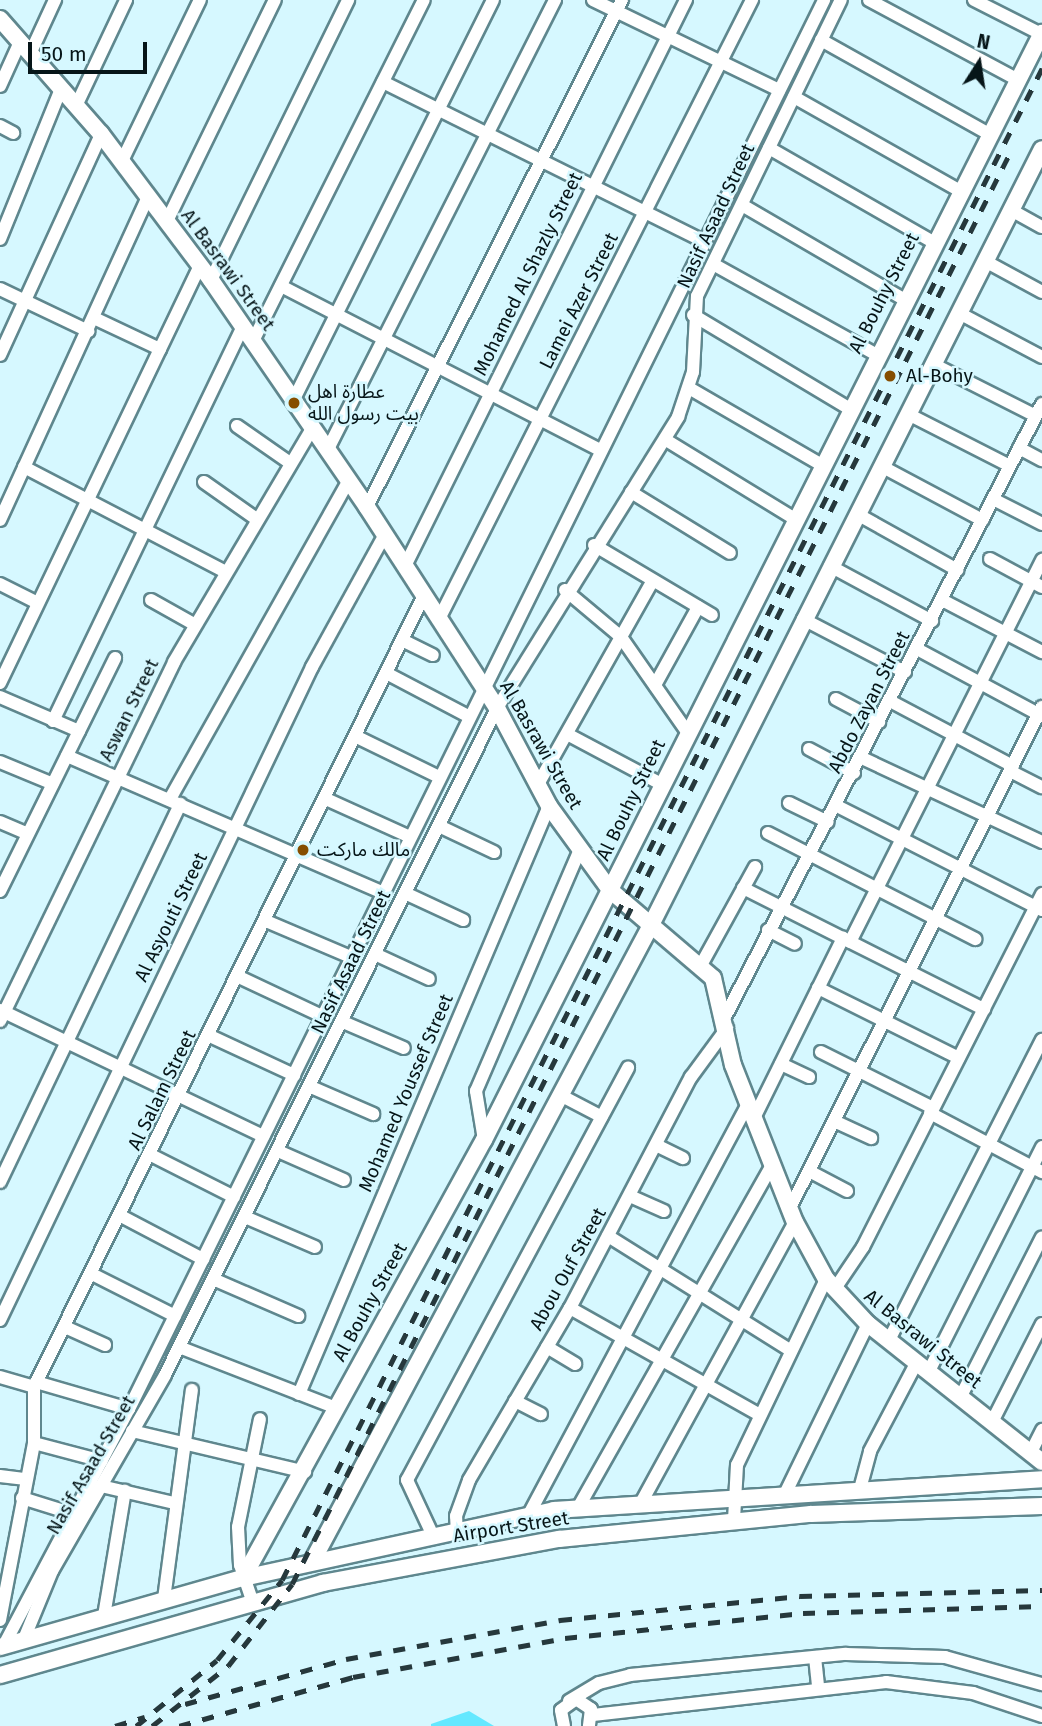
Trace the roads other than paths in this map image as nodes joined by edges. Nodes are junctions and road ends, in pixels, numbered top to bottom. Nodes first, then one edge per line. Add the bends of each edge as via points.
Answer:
1 (55, 0) edge
2 (127, 0) edge
3 (200, 0) edge
4 (275, 0) edge
5 (348, 0) edge
6 (424, 0) edge
7 (493, 0) edge
8 (555, 0) edge
9 (593, 0) edge
10 (686, 0) edge
11 (752, 0) edge
12 (824, 0) edge
13 (841, 0) edge
14 (869, 0) edge
15 (974, 0) edge
16 (619, 6) edge
17 (0, 19) edge
18 (1042, 34) edge
19 (668, 36) junction
20 (821, 40) junction
21 (25, 48) junction
22 (721, 62) junction
23 (1018, 80) junction
24 (383, 82) junction
25 (0, 86) edge
26 (61, 89) junction
27 (779, 90) junction
28 (794, 97) junction
29 (76, 106) junction
30 (438, 110) junction
31 (0, 126) edge
32 (13, 133) dead end
33 (101, 134) junction
34 (487, 134) junction
35 (989, 134) junction
36 (769, 148) junction
37 (1040, 158) edge
38 (122, 161) junction
39 (542, 161) junction
40 (594, 186) junction
41 (960, 191) junction
42 (148, 197) junction
43 (742, 205) junction
44 (1011, 210) junction
45 (645, 212) junction
46 (167, 221) junction
47 (1042, 227) edge
48 (0, 239) edge
49 (704, 241) junction
50 (933, 242) junction
51 (985, 261) junction
52 (713, 264) junction
53 (200, 265) junction
54 (211, 280) junction
55 (281, 286) junction
56 (0, 289) edge
57 (1042, 292) edge
58 (25, 300) junction
59 (905, 300) junction
60 (959, 313) junction
61 (336, 314) junction
62 (693, 315) junction
63 (91, 324) junction
64 (243, 326) junction
65 (383, 339) junction
66 (253, 341) junction
67 (160, 349) junction
68 (0, 355) edge
69 (877, 355) junction
70 (1042, 357) edge
71 (933, 364) junction
72 (440, 368) junction
73 (690, 388) junction
74 (491, 394) junction
75 (294, 399) junction
76 (850, 409) junction
77 (1039, 410) edge
78 (908, 414) junction
79 (541, 419) junction
80 (237, 426) dead end
81 (313, 428) junction
82 (666, 440) junction
83 (1019, 448) junction
84 (328, 449) junction
85 (600, 450) junction
86 (1042, 460) edge
87 (290, 463) junction
88 (822, 465) junction
89 (881, 466) junction
90 (1010, 466) junction
91 (24, 467) junction
92 (349, 480) junction
93 (204, 482) dead end
94 (631, 492) junction
95 (88, 498) junction
96 (993, 499) junction
97 (367, 507) junction
98 (857, 514) junction
99 (255, 518) junction
100 (795, 519) junction
101 (0, 520) edge
102 (982, 520) junction
103 (1042, 524) edge
104 (146, 527) junction
105 (385, 534) junction
106 (594, 545) junction
107 (730, 553) dead end
108 (990, 559) dead end
109 (1042, 560) edge
110 (405, 566) junction
111 (830, 566) junction
112 (957, 570) junction
113 (224, 571) junction
114 (653, 580) junction
115 (0, 584) edge
116 (1037, 584) edge
117 (565, 590) junction
118 (424, 595) junction
119 (151, 600) dead end
120 (942, 600) junction
121 (38, 603) junction
122 (698, 607) junction
123 (712, 615) dead end
124 (439, 619) junction
125 (803, 619) junction
126 (932, 621) junction
127 (194, 624) junction
128 (1005, 633) junction
129 (621, 637) junction
130 (404, 641) junction
131 (917, 649) junction
132 (1042, 652) edge
133 (433, 655) dead end
134 (115, 658) dead end
135 (905, 672) junction
136 (388, 674) junction
137 (980, 682) junction
138 (0, 683) edge
139 (655, 685) junction
140 (483, 686) junction
141 (0, 697) edge
142 (836, 699) dead end
143 (890, 701) junction
144 (497, 708) junction
145 (1041, 712) edge
146 (468, 716) junction
147 (53, 721) junction
148 (879, 722) junction
149 (79, 731) junction
150 (688, 733) junction
151 (567, 734) junction
152 (954, 734) junction
153 (357, 737) junction
154 (808, 749) dead end
155 (67, 756) junction
156 (862, 758) junction
157 (0, 762) edge
158 (1012, 768) junction
159 (854, 773) junction
160 (118, 777) junction
161 (439, 777) junction
162 (53, 784) junction
163 (537, 786) junction
164 (663, 786) junction
165 (1042, 787) edge
166 (928, 789) junction
167 (326, 799) junction
168 (175, 802) junction
169 (789, 803) dead end
170 (549, 806) junction
171 (837, 806) junction
172 (987, 817) junction
173 (0, 822) edge
174 (828, 822) junction
175 (439, 826) junction
176 (236, 828) junction
177 (768, 833) dead end
178 (28, 834) junction
179 (410, 837) junction
180 (903, 839) junction
181 (1042, 842) edge
182 (580, 849) junction
183 (494, 852) dead end
184 (299, 855) junction
185 (811, 856) junction
186 (755, 867) dead end
187 (961, 869) junction
188 (1, 886) edge
189 (743, 888) junction
190 (610, 890) junction
191 (877, 890) junction
192 (383, 893) junction
193 (407, 894) junction
194 (1042, 894) edge
195 (782, 907) junction
196 (1039, 908) edge
197 (463, 920) dead end
198 (936, 920) junction
199 (266, 921) junction
200 (649, 929) junction
201 (768, 930) junction
202 (975, 939) dead end
203 (847, 940) junction
204 (795, 944) dead end
205 (377, 955) junction
206 (351, 957) junction
207 (701, 965) junction
208 (909, 972) junction
209 (239, 977) junction
210 (429, 979) dead end
211 (818, 988) junction
212 (984, 1009) junction
213 (2, 1014) edge
214 (322, 1016) junction
215 (885, 1020) junction
216 (344, 1022) junction
217 (727, 1022) junction
218 (210, 1036) junction
219 (1042, 1040) edge
220 (67, 1042) junction
221 (404, 1048) dead end
222 (821, 1052) dead end
223 (958, 1058) junction
224 (781, 1064) junction
225 (122, 1068) junction
226 (628, 1068) dead end
227 (859, 1072) junction
228 (294, 1075) junction
229 (809, 1077) dead end
230 (311, 1087) junction
231 (560, 1095) junction
232 (181, 1096) junction
233 (752, 1109) junction
234 (932, 1111) junction
235 (373, 1114) dead end
236 (602, 1117) junction
237 (834, 1121) junction
238 (263, 1136) junction
239 (871, 1138) dead end
240 (484, 1140) junction
241 (989, 1144) junction
242 (656, 1145) junction
243 (1042, 1147) edge
244 (278, 1151) junction
245 (151, 1155) junction
246 (683, 1158) dead end
247 (773, 1164) junction
248 (1037, 1169) edge
249 (809, 1171) junction
250 (344, 1180) dead end
251 (0, 1182) edge
252 (847, 1191) dead end
253 (630, 1196) junction
254 (234, 1197) junction
255 (664, 1211) dead end
256 (792, 1215) junction
257 (121, 1216) junction
258 (245, 1217) junction
259 (608, 1236) junction
260 (1042, 1237) edge
261 (315, 1247) dead end
262 (203, 1259) junction
263 (659, 1268) junction
264 (92, 1274) junction
265 (213, 1279) junction
266 (830, 1284) junction
267 (699, 1293) junction
268 (570, 1308) junction
269 (175, 1316) junction
270 (299, 1316) dead end
271 (741, 1319) junction
272 (0, 1320) edge
273 (868, 1324) junction
274 (1042, 1324) edge
275 (65, 1327) junction
276 (622, 1338) junction
277 (889, 1340) junction
278 (105, 1345) dead end
279 (179, 1347) junction
280 (547, 1347) junction
281 (791, 1351) junction
282 (661, 1360) junction
283 (575, 1364) dead end
284 (923, 1367) junction
285 (0, 1377) edge
286 (35, 1384) junction
287 (706, 1384) junction
288 (192, 1390) dead end
289 (299, 1394) junction
290 (961, 1396) junction
291 (515, 1401) junction
292 (336, 1408) junction
293 (129, 1409) junction
294 (541, 1414) dead end
295 (760, 1415) junction
296 (260, 1419) dead end
297 (992, 1422) junction
298 (1042, 1430) edge
299 (132, 1431) junction
300 (34, 1443) junction
301 (182, 1443) junction
302 (1036, 1457) edge
303 (251, 1460) junction
304 (102, 1461) junction
305 (305, 1472) junction
306 (0, 1476) edge
307 (26, 1479) junction
308 (1042, 1479) edge
309 (1014, 1481) junction
310 (101, 1486) junction
311 (860, 1489) junction
312 (125, 1491) junction
313 (785, 1494) junction
314 (22, 1498) junction
315 (731, 1499) junction
316 (174, 1503) junction
317 (641, 1503) junction
318 (1016, 1506) junction
319 (1042, 1506) edge
320 (578, 1507) junction
321 (73, 1514) junction
322 (528, 1516) junction
323 (734, 1521) junction
324 (457, 1534) junction
325 (434, 1538) junction
326 (312, 1562) junction
327 (5, 1565) edge
328 (243, 1578) junction
329 (164, 1599) junction
330 (253, 1603) junction
331 (104, 1616) junction
332 (0, 1620) edge
333 (24, 1639) junction
334 (2, 1646) edge
335 (815, 1657) junction
336 (0, 1675) edge
337 (1042, 1684) edge
338 (818, 1685) junction
339 (569, 1701) junction
340 (1042, 1716) edge
341 (591, 1721) edge
342 (562, 1725) edge

1 - 21 street
2 - 29 street
3 - 38 street
4 - 46 street
5 - 54 street
6 - 24 street
7 - 30 street
8 - 34 street
9 - 16 street
10 - 19 street, Mohamed Al Shazly Street
11 - 22 street, Lamei Azer Street
12 - 27 street, Nasif Asaad Street
13 - 20 street, Nasif Asaad Street
14 - 23 street
15 - 18 street
16 - 19 street
16 - 39 street
17 - 21 street, Al Basrawi Street
18 - 23 street, Al Bouhy Street
19 - 22 street
19 - 40 street, Mohamed Al Shazly Street
20 - 28 street, Nasif Asaad Street
20 - 35 street
21 - 25 street
21 - 26 street, Al Basrawi Street
22 - 27 street
22 - 45 street, Lamei Azer Street
23 - 35 street, Al Bouhy Street
24 - 30 street
24 - 55 street
26 - 29 street, Al Basrawi Street
26 - 48 street
27 - 49 street, Nasif Asaad Street
28 - 36 street, Nasif Asaad Street
28 - 41 street
29 - 33 street, Al Basrawi Street
30 - 34 street
30 - 61 street
31 - 32 street
33 - 38 street, Al Basrawi Street
33 - 58 street
34 - 39 street
34 - 65 street
35 - 41 street, Al Bouhy Street
36 - 43 street, Nasif Asaad Street
36 - 50 street
37 - 44 street
38 - 42 street, Al Basrawi Street
39 - 40 street
39 - 72 street
40 - 45 street
40 - 74 street, Mohamed Al Shazly Street
41 - 50 street, Al Bouhy Street
42 - 46 street, Al Basrawi Street
42 - 63 street
43 - 52 street, Nasif Asaad Street
43 - 59 street
44 - 47 street
44 - 51 street
45 - 49 street
45 - 79 street, Lamei Azer Street
46 - 53 street, Al Basrawi Street
49 - 85 street, Nasif Asaad Street
50 - 59 street, Al Bouhy Street
51 - 57 street
51 - 60 street
52 - 62 street, Nasif Asaad Street
52 - 69 street
53 - 54 street, Al Basrawi Street
53 - 67 street
54 - 64 street, Al Basrawi Street
55 - 61 street
55 - 66 street
56 - 58 street
58 - 63 street
58 - 68 street
59 - 69 street, Al Bouhy Street
60 - 70 street
60 - 71 street
61 - 65 street
61 - 75 street
62 - 73 street, Nasif Asaad Street
62 - 76 street
63 - 67 street
63 - 91 street
64 - 66 street, Al Basrawi Street
64 - 104 street
65 - 72 street
65 - 84 street
66 - 75 street, Al Basrawi Street
67 - 95 street
69 - 76 street, Al Bouhy Street
71 - 77 street
71 - 78 street
72 - 74 street
72 - 97 street
73 - 82 street, Nasif Asaad Street
73 - 88 street
74 - 79 street
74 - 110 street, Mohamed Al Shazly Street
75 - 81 street, Al Basrawi Street
76 - 88 street, Al Bouhy Street
77 - 83 street, Abdo Zayan Street
78 - 89 street
78 - 90 street
79 - 85 street
79 - 124 street, Lamei Azer Street
80 - 87 street
81 - 84 street, Al Basrawi Street
81 - 87 street, Aswan Street
82 - 94 street, Nasif Asaad Street
82 - 100 street
83 - 86 street
83 - 90 street, Abdo Zayan Street
84 - 92 street, Al Basrawi Street
85 - 140 street, Nasif Asaad Street
87 - 99 street, Aswan Street
88 - 100 street, Al Bouhy Street
89 - 98 street
89 - 102 street
90 - 96 street, Abdo Zayan Street
91 - 95 street
91 - 101 street
92 - 97 street, Al Basrawi Street
92 - 168 street
93 - 99 street
94 - 106 street, Nasif Asaad Street
94 - 107 street
95 - 104 street
95 - 121 street
96 - 102 street, Abdo Zayan Street
96 - 103 street
97 - 105 street, Al Basrawi Street
98 - 111 street
98 - 112 street
99 - 113 street, Aswan Street
100 - 150 street, Al Bouhy Street
102 - 112 street, Abdo Zayan Street
104 - 113 street
104 - 147 street
105 - 110 street, Al Basrawi Street
105 - 176 street, Al Asyouti Street
106 - 114 street
106 - 117 street, Nasif Asaad Street
108 - 116 street
109 - 116 street
110 - 118 street, Al Basrawi Street
111 - 125 street
111 - 126 street
112 - 120 street, Abdo Zayan Street
113 - 127 street, Aswan Street
114 - 122 street
114 - 129 street
115 - 121 street
116 - 128 street
117 - 129 street
117 - 144 street, Nasif Asaad Street
118 - 124 street, Al Basrawi Street
118 - 130 street, Al Salam Street
119 - 127 street
120 - 126 street, Abdo Zayan Street
120 - 128 street
121 - 138 street
122 - 123 street
122 - 139 street
124 - 140 street, Al Basrawi Street
125 - 135 street
125 - 200 street
126 - 131 street, Abdo Zayan Street
127 - 160 street, Aswan Street
128 - 132 street
128 - 137 street
129 - 139 street
129 - 151 street
130 - 133 street
130 - 136 street, Al Salam Street
131 - 135 street, Abdo Zayan Street
131 - 137 street
134 - 149 street
135 - 143 street, Abdo Zayan Street
136 - 146 street
136 - 153 street, Al Salam Street
137 - 145 street
137 - 152 street
139 - 150 street
140 - 144 street, Al Basrawi Street
140 - 146 street, Nasif Asaad Street
141 - 147 street
142 - 148 street
143 - 148 street, Abdo Zayan Street
143 - 152 street
144 - 163 street, Al Basrawi Street
144 - 175 street, Nasif Asaad Street
145 - 158 street
146 - 161 street, Nasif Asaad Street
147 - 149 street
148 - 156 street, Abdo Zayan Street
149 - 155 street
150 - 164 street, Al Bouhy Street
151 - 163 street
151 - 164 street
152 - 158 street
152 - 166 street
153 - 161 street
153 - 167 street, Al Salam Street
154 - 159 street
155 - 160 street
155 - 162 street
156 - 159 street, Abdo Zayan Street
156 - 166 street
157 - 162 street
158 - 165 street
158 - 172 street
159 - 171 street, Abdo Zayan Street
160 - 168 street
160 - 213 street, Aswan Street
161 - 179 street, Nasif Asaad Street
162 - 178 street
163 - 170 street, Al Basrawi Street
164 - 190 street, Al Bouhy Street
166 - 172 street
166 - 180 street
167 - 179 street
167 - 184 street, Al Salam Street
168 - 176 street
168 - 220 street
169 - 174 street
170 - 182 street, Al Basrawi Street
170 - 289 street, Mohamed Youssef Street
171 - 174 street, Abdo Zayan Street
171 - 180 street
172 - 181 street
172 - 187 street
173 - 178 street
174 - 185 street, Abdo Zayan Street
175 - 183 street
175 - 193 street, Nasif Asaad Street
176 - 184 street
176 - 225 street, Al Asyouti Street
177 - 185 street
178 - 188 street
179 - 192 street, Nasif Asaad Street
180 - 187 street
180 - 191 street
182 - 190 street, Al Basrawi Street
182 - 240 street via 476,1091
184 - 192 street
184 - 199 street, Al Salam Street
185 - 191 street
185 - 195 street, Abdo Zayan Street
186 - 189 street
187 - 196 street
187 - 198 street
189 - 195 street
189 - 207 street
190 - 200 street, Al Basrawi Street
190 - 240 street, Al Bouhy Street
191 - 198 street
191 - 203 street
192 - 206 street, Nasif Asaad Street
193 - 197 street
193 - 205 street, Nasif Asaad Street
194 - 196 street
195 - 201 street, Abdo Zayan Street
195 - 203 street
196 - 212 street
198 - 202 street
198 - 208 street
199 - 206 street
199 - 209 street, Al Salam Street
200 - 207 street, Al Basrawi Street
200 - 231 street
201 - 204 street
201 - 217 street, Abdo Zayan Street
203 - 208 street
203 - 211 street
205 - 210 street
205 - 216 street, Nasif Asaad Street
206 - 214 street, Nasif Asaad Street
207 - 217 street, Al Basrawi Street
208 - 212 street
208 - 215 street
209 - 214 street
209 - 218 street, Al Salam Street
211 - 215 street
211 - 224 street
212 - 223 street
213 - 220 street
214 - 228 street, Nasif Asaad Street
215 - 223 street
215 - 227 street
216 - 221 street
216 - 230 street, Nasif Asaad Street
217 - 233 street, Al Basrawi Street
217 - 242 street, Abou Ouf Street via 691,1077
218 - 228 street
218 - 232 street, Al Salam Street
219 - 241 street
220 - 225 street
220 - 251 street
222 - 227 street
223 - 234 street
224 - 229 street
224 - 233 street
225 - 232 street
225 - 272 street, Al Asyouti Street
226 - 236 street
227 - 234 street
227 - 237 street
228 - 238 street, Nasif Asaad Street
230 - 235 street
230 - 244 street, Nasif Asaad Street
231 - 236 street
231 - 326 street
232 - 238 street
232 - 245 street, Al Salam Street
233 - 247 street, Al Basrawi Street
233 - 263 street
234 - 241 street
234 - 266 street
236 - 325 street via 407,1480
237 - 239 street
237 - 249 street
238 - 254 street, Nasif Asaad Street
240 - 292 street, Al Bouhy Street
241 - 248 street
241 - 277 street
242 - 246 street
242 - 253 street, Abou Ouf Street
243 - 248 street
244 - 250 street
244 - 258 street, Nasif Asaad Street
245 - 254 street
245 - 257 street, Al Salam Street
247 - 256 street, Al Basrawi Street
247 - 267 street
248 - 284 street
249 - 252 street
249 - 256 street
253 - 255 street
253 - 259 street, Abou Ouf Street
254 - 262 street, Nasif Asaad Street
256 - 266 street, Al Basrawi Street
256 - 271 street
257 - 262 street
257 - 264 street, Al Salam Street
258 - 261 street
258 - 265 street, Nasif Asaad Street
259 - 263 street
259 - 268 street, Abou Ouf Street
260 - 290 street
262 - 269 street, Nasif Asaad Street
263 - 267 street
263 - 276 street
264 - 269 street
264 - 275 street, Al Salam Street
265 - 270 street
265 - 279 street, Nasif Asaad Street
266 - 273 street, Al Basrawi Street
266 - 281 street
267 - 271 street
267 - 282 street
268 - 276 street
268 - 280 street, Abou Ouf Street
269 - 293 street, Nasif Asaad Street
271 - 281 street
271 - 287 street
273 - 277 street, Al Basrawi Street
273 - 313 street
274 - 297 street
275 - 278 street
275 - 286 street, Al Salam Street
276 - 282 street
276 - 322 street
277 - 284 street, Al Basrawi Street
279 - 289 street
279 - 299 street, Nasif Asaad Street
280 - 283 street
280 - 291 street, Abou Ouf Street
281 - 295 street
282 - 287 street
282 - 320 street
284 - 290 street, Al Basrawi Street
284 - 311 street via 870,1451
285 - 286 street
286 - 293 street
286 - 300 street, Al Salam Street
287 - 295 street
287 - 317 street
288 - 301 street
289 - 292 street
290 - 297 street, Al Basrawi Street
291 - 294 street
291 - 324 street, Abou Ouf Street via 460,1499
292 - 305 street, Al Bouhy Street
293 - 304 street, Nasif Asaad Street
295 - 315 street via 737,1465
296 - 303 street
297 - 302 street, Al Basrawi Street
298 - 302 street
299 - 301 street
299 - 310 street, Nasif Asaad Street
300 - 304 street
300 - 307 street, Al Salam Street
301 - 303 street
301 - 316 street
303 - 305 street
303 - 328 street via 238,1527
304 - 321 street, Nasif Asaad Street
305 - 328 street, Al Bouhy Street
306 - 307 street
307 - 314 street, Al Salam Street
308 - 309 street, Airport Street
309 - 311 street, Airport Street
309 - 318 street
310 - 312 street
310 - 333 street, Nasif Asaad Street via 52,1570
311 - 313 street, Airport Street
312 - 316 street
312 - 331 street
313 - 315 street, Airport Street
314 - 321 street
314 - 327 street, Al Salam Street
315 - 317 street, Airport Street
315 - 323 street
316 - 329 street
317 - 320 street, Airport Street
318 - 319 street, Airport Street
318 - 323 street, Airport Street
320 - 322 street, Airport Street
321 - 334 street, Nasif Asaad Street
322 - 324 street, Airport Street
323 - 330 street, Airport Street via 482,1552
324 - 325 street, Airport Street
325 - 326 street, Airport Street
326 - 328 street, Airport Street
327 - 332 street, Al Salam Street
328 - 329 street, Airport Street
328 - 330 street
329 - 331 street, Airport Street
330 - 336 street, Airport Street
331 - 333 street, Airport Street
333 - 334 street, Airport Street
335 - 337 street via 944,1657
335 - 338 street
335 - 339 street via 630,1675 599,1683
338 - 340 street via 931,1686
338 - 341 street
339 - 341 street via 587,1704
339 - 342 street

